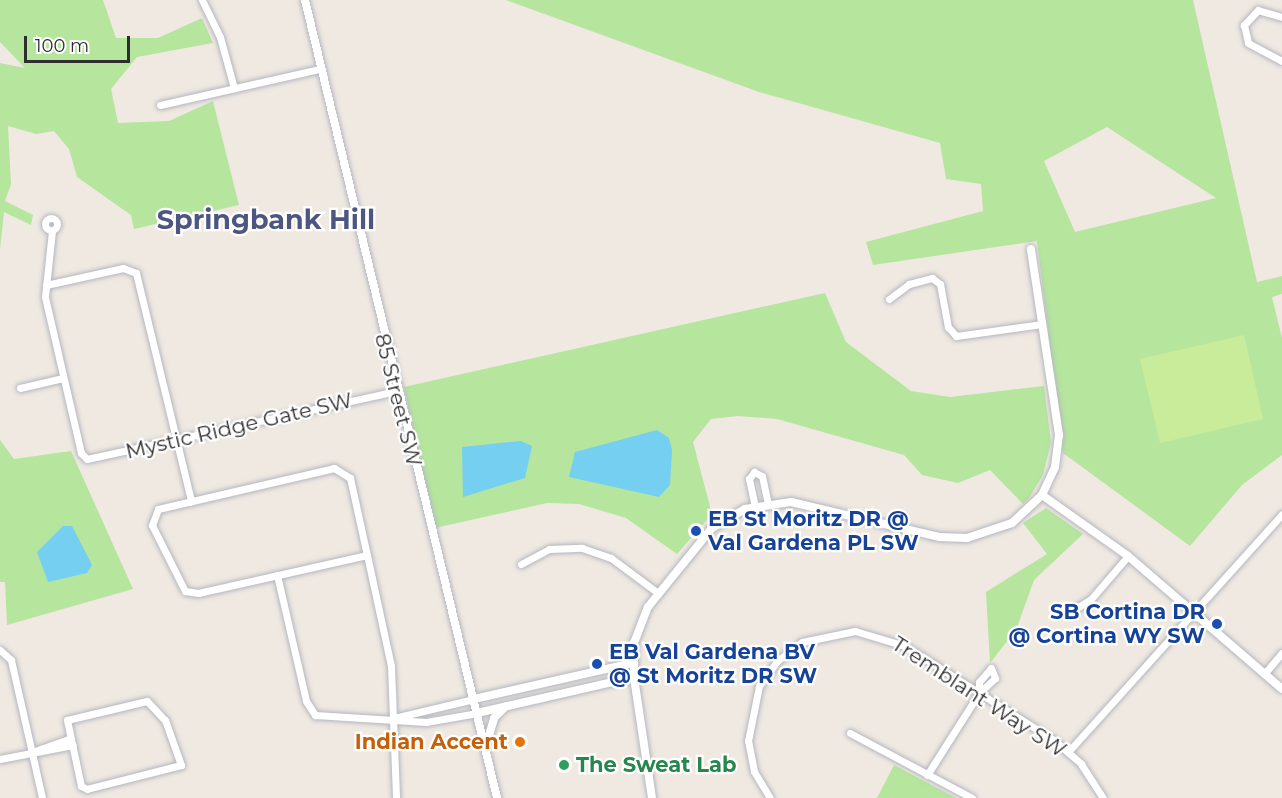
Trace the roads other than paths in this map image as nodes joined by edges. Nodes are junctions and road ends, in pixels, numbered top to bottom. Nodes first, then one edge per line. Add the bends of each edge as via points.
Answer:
1 (202, 0) edge
2 (305, 0) edge
3 (1282, 17) edge
4 (1282, 61) edge
5 (320, 69) junction
6 (234, 88) junction
7 (160, 105) dead end
8 (52, 231) dead end
9 (1031, 249) dead end
10 (46, 285) junction
11 (889, 299) dead end
12 (1042, 324) junction
13 (63, 378) junction
14 (20, 388) dead end
15 (395, 391) junction
16 (176, 440) junction
17 (1042, 495) junction
18 (191, 501) junction
19 (768, 504) junction
20 (755, 507) junction
21 (1282, 514) edge
22 (367, 555) junction
23 (1128, 556) junction
24 (521, 564) dead end
25 (278, 575) junction
26 (658, 593) junction
27 (1072, 611) dead end
28 (1195, 614) junction
29 (3, 651) edge
30 (1282, 653) edge
31 (632, 663) junction
32 (1265, 674) junction
33 (634, 676) junction
34 (1282, 688) edge
35 (979, 693) junction
36 (474, 699) junction
37 (507, 706) junction
38 (477, 713) junction
39 (392, 718) junction
40 (850, 733) dead end
41 (72, 742) junction
42 (485, 748) junction
43 (32, 752) junction
44 (1068, 752) junction
45 (0, 759) edge
46 (927, 775) junction
47 (42, 798) edge
48 (396, 798) edge
49 (497, 798) edge
50 (652, 798) edge
51 (770, 798) edge
52 (972, 798) edge
53 (1103, 798) edge

1 - 6 street via 220,37
2 - 5 street, 85 Street SW
3 - 4 street via 1258,10 1244,25 1248,43
5 - 6 street
5 - 15 street, 85 Street SW
6 - 7 street
8 - 10 street
9 - 12 street
10 - 13 street
10 - 16 street via 123,268 136,273
11 - 12 street via 909,284 932,278 940,284 948,327 956,336
12 - 17 street via 1059,435 1055,467
13 - 14 street
13 - 16 street, Mystic Ridge Gate SW via 84,458
15 - 16 street, Mystic Ridge Gate SW
15 - 36 street, 85 Street SW
16 - 18 street
17 - 19 street via 1007,526 959,538 810,504
17 - 23 street
18 - 22 street via 342,469 350,478
18 - 25 street via 158,509 152,522 185,591 198,593
19 - 20 street
19 - 20 street via 762,476 754,472 749,478
20 - 26 street via 712,528
21 - 28 street
22 - 25 street
22 - 39 street via 392,666
23 - 27 street via 1091,599
23 - 28 street
24 - 26 street via 549,549 582,548 611,558
25 - 39 street via 311,711 321,717
26 - 31 street via 638,630
28 - 32 street
28 - 44 street
29 - 43 street
30 - 32 street
31 - 33 street
31 - 36 street
32 - 34 street
33 - 37 street
33 - 50 street
35 - 44 street, Tremblant Way SW
35 - 46 street
35 - 51 street, Tremblant Way SW via 884,636 843,631 802,642 764,677 749,718 750,759
36 - 38 street, 85 Street SW
36 - 39 street
37 - 38 street
37 - 42 street via 494,718
38 - 39 street via 426,722
38 - 42 street, 85 Street SW
39 - 48 street
40 - 46 street
41 - 41 street via 87,789 178,767 182,761 152,702 67,720
41 - 43 street
42 - 49 street, 85 Street SW
43 - 45 street
43 - 47 street
44 - 53 street, Tremblant Way SW
46 - 52 street

